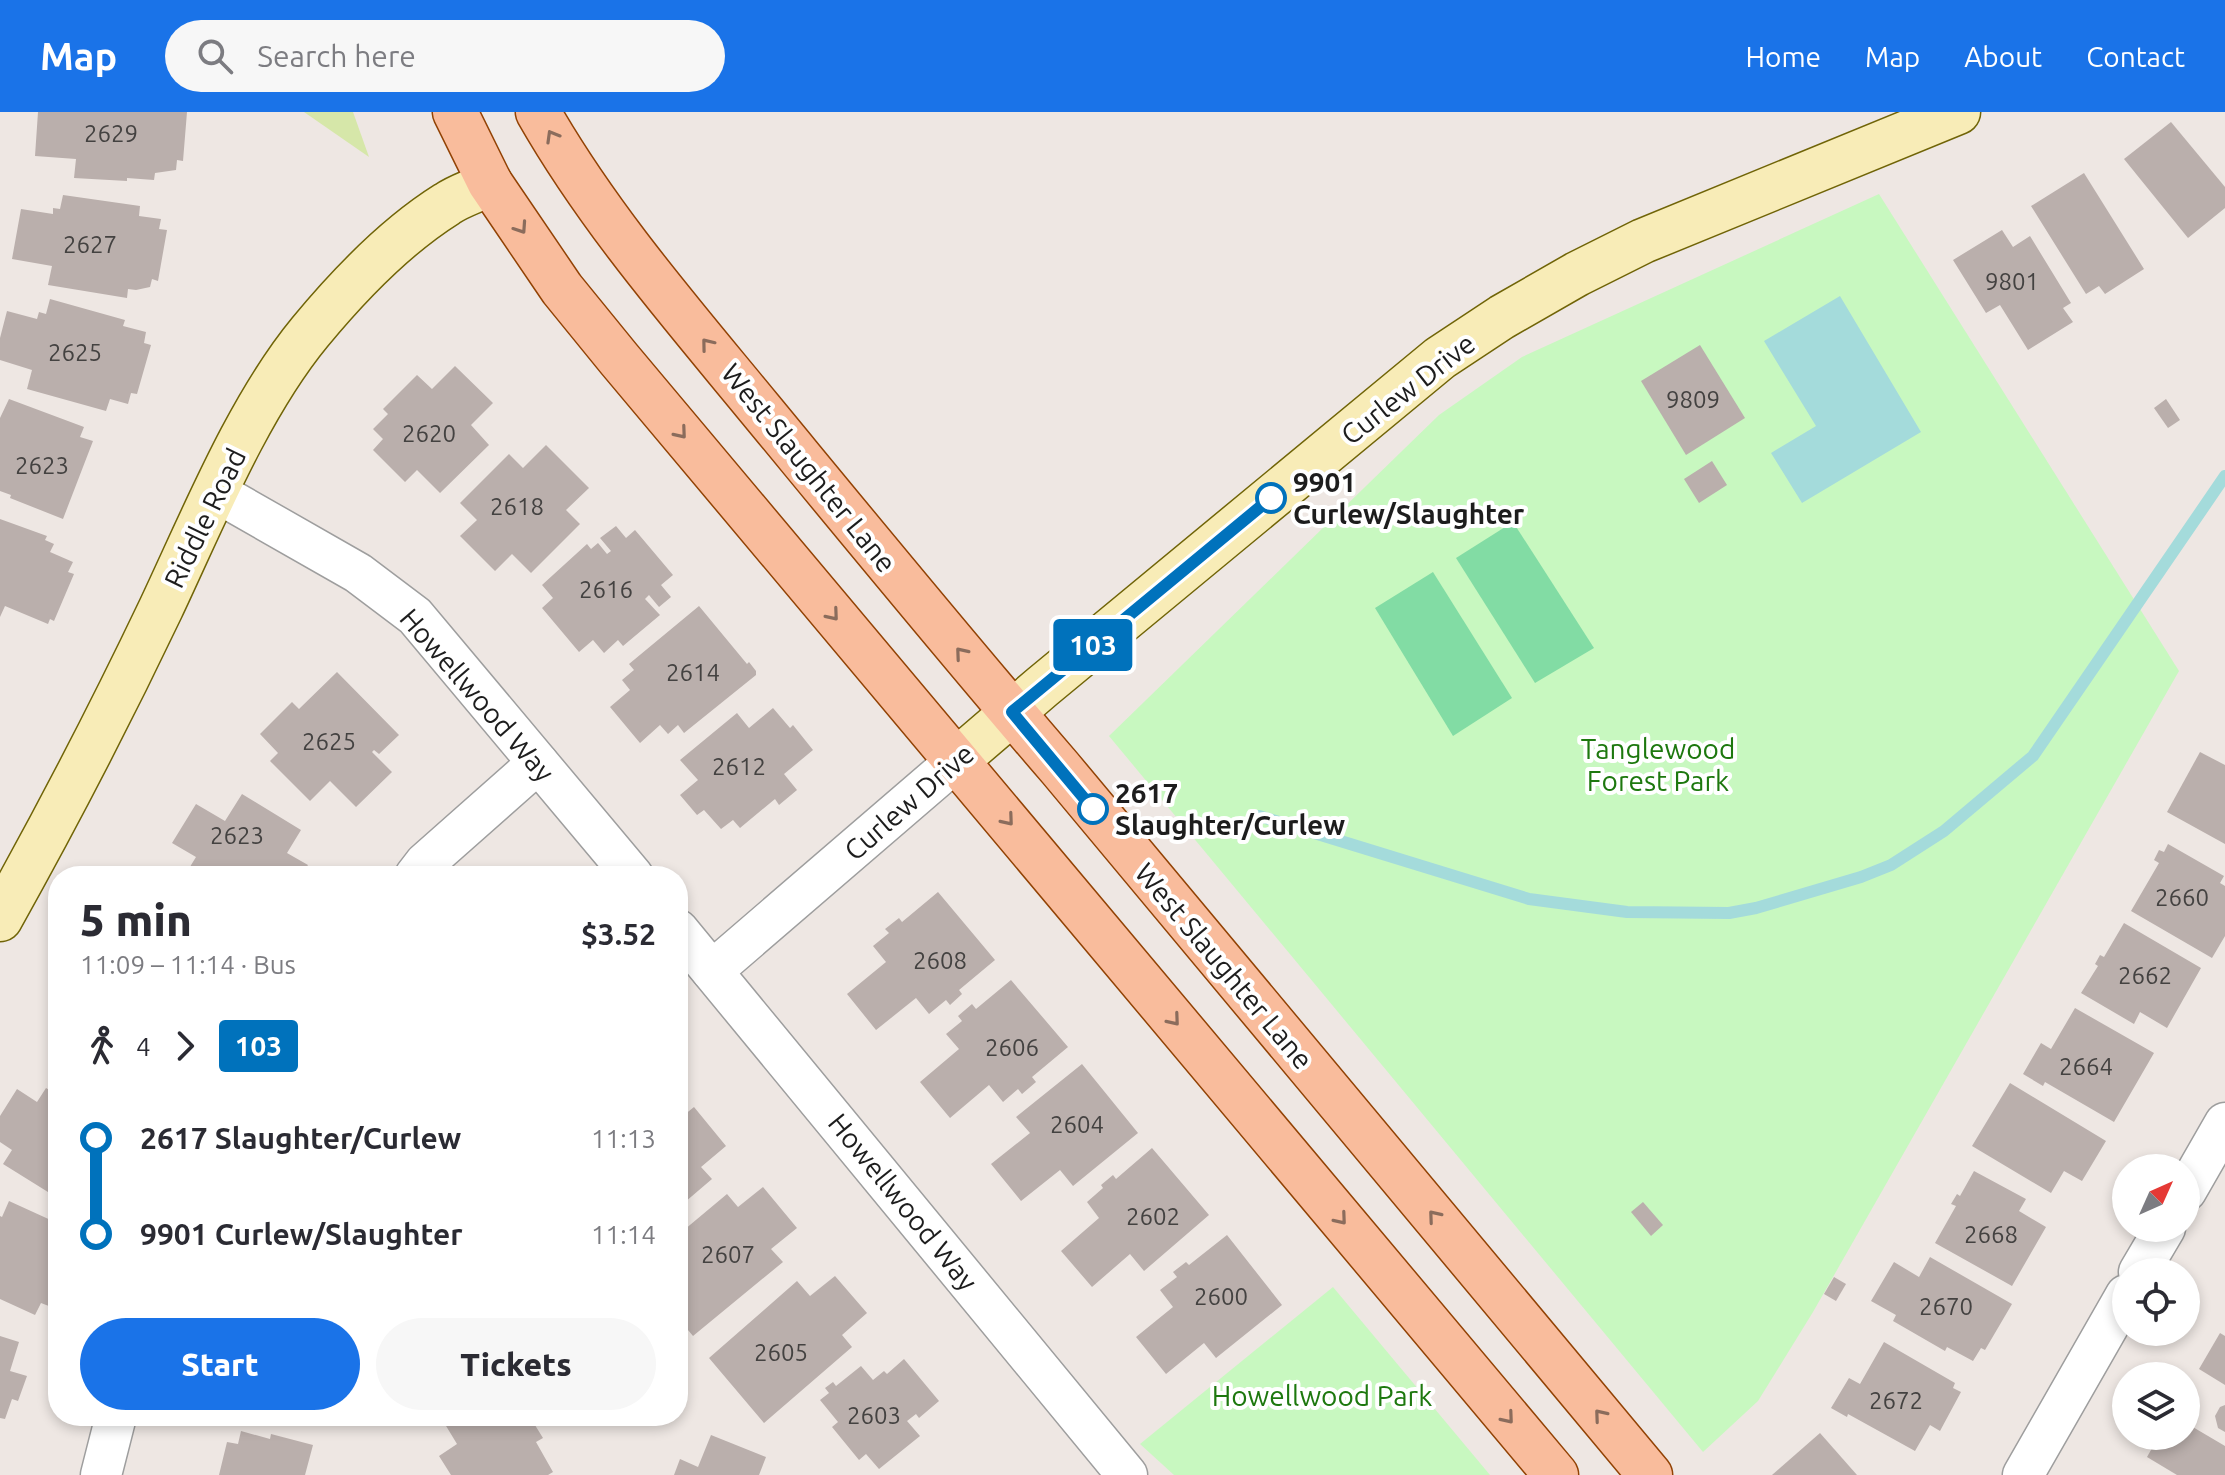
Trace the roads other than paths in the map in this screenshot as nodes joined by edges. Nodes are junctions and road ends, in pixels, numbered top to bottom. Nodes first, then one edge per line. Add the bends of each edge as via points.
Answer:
1 (455, 112) edge
2 (538, 112) edge
3 (1958, 112) edge
4 (490, 183) junction
5 (216, 492) junction
6 (1012, 712) junction
7 (956, 761) junction
8 (538, 763) junction
9 (423, 866) edge
10 (625, 866) edge
11 (0, 919) edge
12 (688, 942) edge
13 (712, 971) junction
14 (2225, 1123) edge
15 (2200, 1167) edge
16 (2112, 1319) edge
17 (113, 1426) edge
18 (101, 1475) edge
19 (1127, 1475) edge
20 (1556, 1475) edge
21 (1650, 1475) edge
22 (2023, 1475) edge

1 - 4 main road
6 -> 2 main road, West Slaughter Lane via 666,293
3 - 6 street, Curlew Drive via 1643,241 1502,317 1440,358
4 - 5 street, Riddle Road via 448,202 378,258 309,333 265,399
4 -> 7 main road via 562,289
5 - 8 street, Howellwood Way via 358,573 415,616
5 - 11 street, Riddle Road via 119,697
6 - 7 street, Curlew Drive
21 -> 6 main road, West Slaughter Lane
7 - 13 street, Curlew Drive
7 -> 20 main road
8 - 9 street
8 - 10 street, Howellwood Way
12 - 13 street, Howellwood Way
13 - 19 street, Howellwood Way
14 - 15 street
16 - 22 street
17 - 18 street

